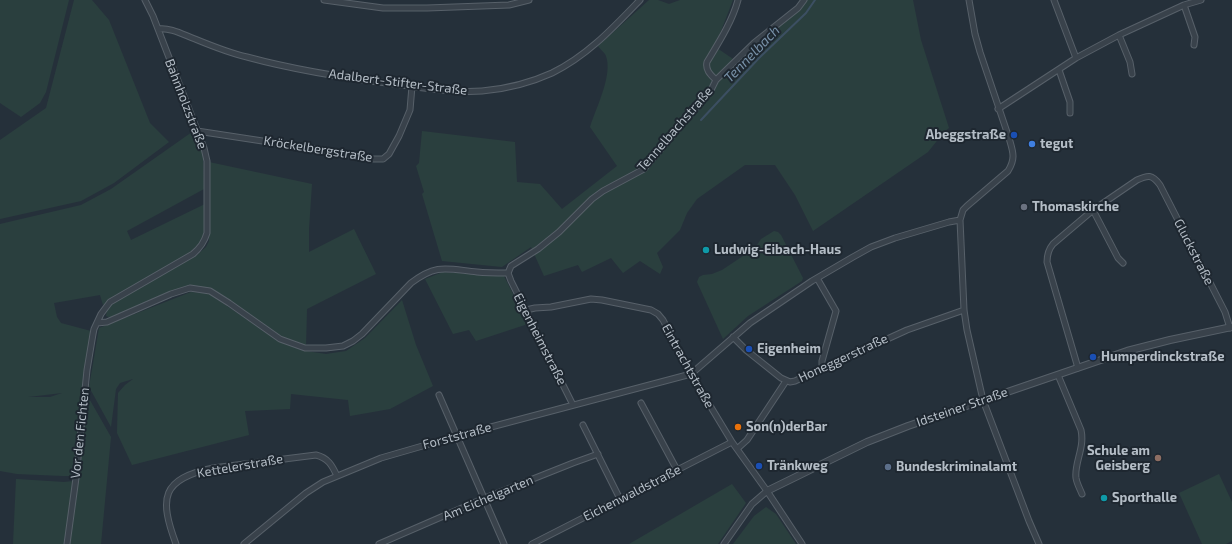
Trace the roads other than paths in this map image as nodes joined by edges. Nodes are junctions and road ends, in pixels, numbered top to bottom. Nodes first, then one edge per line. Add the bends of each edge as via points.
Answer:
1 (145, 0) edge
2 (324, 0) edge
3 (479, 0) edge
4 (529, 0) edge
5 (639, 0) edge
6 (738, 0) edge
7 (804, 0) edge
8 (969, 0) edge
9 (1054, 0) edge
10 (1201, 0) edge
11 (1184, 5) junction
12 (480, 7) junction
13 (158, 29) junction
14 (1119, 35) junction
15 (1194, 45) dead end
16 (1076, 58) junction
17 (1059, 70) junction
18 (1132, 74) dead end
19 (716, 80) junction
20 (412, 86) junction
21 (998, 109) junction
22 (1070, 113) dead end
23 (197, 131) junction
24 (1093, 210) junction
25 (960, 220) junction
26 (1123, 263) dead end
27 (508, 273) junction
28 (817, 278) junction
29 (526, 310) junction
30 (964, 310) junction
31 (97, 323) junction
32 (1231, 328) edge
33 (733, 337) junction
34 (1078, 368) junction
35 (822, 369) junction
36 (691, 374) junction
37 (1058, 375) junction
38 (786, 381) junction
39 (439, 395) dead end
40 (983, 400) junction
41 (641, 403) dead end
42 (573, 405) junction
43 (582, 425) dead end
44 (457, 436) junction
45 (732, 442) junction
46 (737, 449) junction
47 (598, 454) junction
48 (677, 470) junction
49 (337, 476) junction
50 (767, 491) junction
51 (1082, 494) dead end
52 (485, 498) junction
53 (620, 499) junction
54 (66, 544) edge
55 (176, 544) edge
56 (244, 544) edge
57 (379, 544) edge
58 (504, 544) edge
59 (532, 544) edge
60 (724, 544) edge
61 (802, 544) edge
62 (1039, 544) edge

1 - 13 street, Bahnholzstraße
2 - 12 street via 383,8
3 - 12 street
4 - 12 street via 509,5
5 - 20 street, Adalbert-Stifter-Straße via 587,51 542,77 507,88 483,91
6 - 19 street via 733,16 707,62 708,71
7 - 19 street, Tennelbachstraße
8 - 21 street via 975,34
9 - 16 street
10 - 11 street
11 - 14 street
11 - 15 street via 1195,37
13 - 20 street, Adalbert-Stifter-Straße via 168,29 247,57 312,71
13 - 23 street, Bahnholzstraße
14 - 16 street
14 - 18 street
16 - 17 street
17 - 21 street
17 - 22 street via 1070,102
19 - 27 street, Tennelbachstraße via 711,90 644,169 592,199 559,232 511,266
20 - 23 street, Kröckelbergstraße via 410,110 399,136 389,154 383,159
21 - 25 street via 1013,152 1012,164 1008,171 963,210
23 - 31 street, Bahnholzstraße via 207,161 205,240 193,254 110,302
24 - 26 street
24 - 32 street, Gluckstraße via 1137,180 1148,176 1155,178
24 - 34 street via 1053,244 1047,253 1047,262
25 - 28 street via 872,247
25 - 30 street
27 - 29 street, Eigenheimstraße
27 - 31 street via 447,268 430,271 411,283 362,334 343,346 332,348 306,348 280,339 210,291 190,288 107,322
28 - 33 street
28 - 35 street via 836,311
29 - 36 street, Eintrachtstraße via 591,299 651,310 663,320
29 - 42 street, Eigenheimstraße
30 - 35 street, Honeggerstraße via 906,330
30 - 40 street
31 - 54 street, Vor den Fichten via 87,370 76,478
32 - 34 street, Idsteiner Straße via 1149,345
33 - 36 street
33 - 38 street, Honeggerstraße
34 - 37 street, Idsteiner Straße
35 - 38 street, Honeggerstraße via 795,381
36 - 42 street, Forststraße
36 - 45 street, Eintrachtstraße
37 - 40 street, Idsteiner Straße
37 - 51 street via 1081,430 1081,450 1076,479
38 - 46 street via 747,440
39 - 44 street
40 - 50 street, Idsteiner Straße via 893,431
40 - 62 street
41 - 48 street
42 - 44 street, Forststraße
43 - 47 street
44 - 49 street, Forststraße via 381,458
44 - 52 street
45 - 46 street, Eintrachtstraße
45 - 48 street, Eichenwaldstraße
46 - 50 street, Eintrachtstraße
47 - 52 street, Am Eichelgarten
47 - 53 street
48 - 53 street, Eichenwaldstraße
49 - 55 street, Kettelerstraße via 328,461 316,454 213,468 187,476 172,485 166,502 167,515
49 - 56 street, Forststraße via 306,493
50 - 60 street, Idsteiner Straße via 752,504
50 - 61 street
52 - 57 street, Am Eichelgarten
52 - 58 street
53 - 59 street, Eichenwaldstraße

